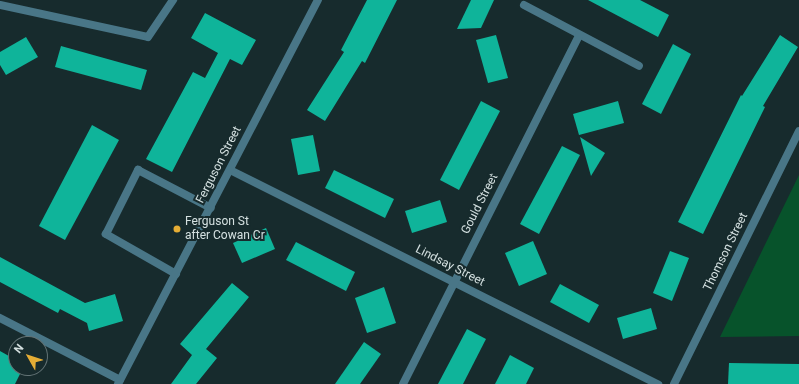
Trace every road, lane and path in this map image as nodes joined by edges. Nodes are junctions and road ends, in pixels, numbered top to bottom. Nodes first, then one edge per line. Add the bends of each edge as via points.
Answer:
1 (173, 0) edge
2 (318, 0) edge
3 (0, 5) edge
4 (524, 5) dead end
5 (579, 35) junction
6 (639, 66) dead end
7 (799, 131) edge
8 (230, 170) junction
9 (211, 208) junction
10 (176, 274) junction
11 (454, 282) junction
12 (0, 318) edge
13 (119, 382) edge
14 (403, 384) edge
15 (658, 384) edge
16 (674, 384) edge

1 - 3 street via 148,37
2 - 8 street, Ferguson Street
4 - 5 street
5 - 6 street
5 - 11 street, Gould Street
7 - 16 street, Thomson Street
8 - 9 street, Ferguson Street
8 - 11 street, Lindsay Street
9 - 10 street, Ferguson Street
9 - 10 street via 138,170 106,234
10 - 13 street, Ferguson Street
11 - 14 street, Gould Street
11 - 15 street, Lindsay Street
12 - 13 street

